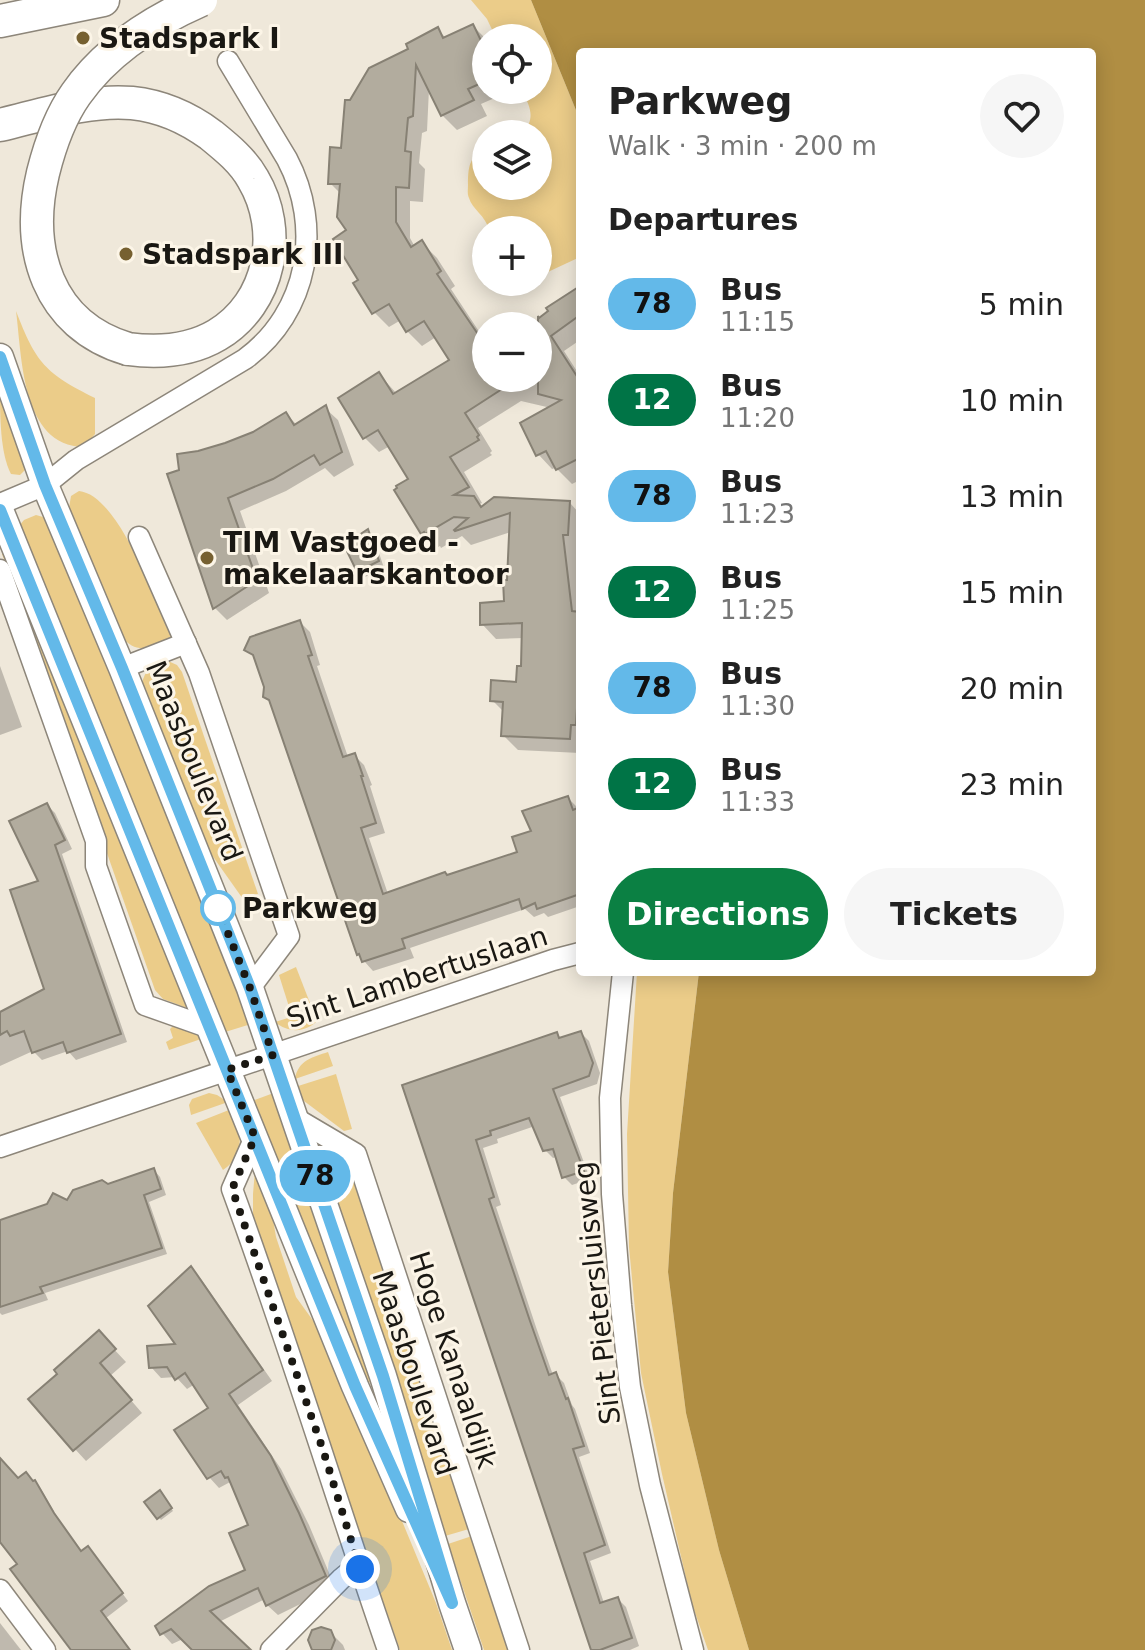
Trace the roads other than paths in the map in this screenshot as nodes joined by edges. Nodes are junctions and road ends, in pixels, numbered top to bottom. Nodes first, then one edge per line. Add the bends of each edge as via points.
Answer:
1 (103, 0) edge
2 (201, 0) edge
3 (0, 21) edge
4 (228, 61) dead end
5 (0, 125) edge
6 (0, 357) edge
7 (45, 485) junction
8 (0, 504) edge
9 (0, 510) edge
10 (139, 537) dead end
11 (0, 570) edge
12 (186, 643) junction
13 (122, 668) junction
14 (576, 954) edge
15 (623, 976) edge
16 (250, 988) junction
17 (210, 1028) junction
18 (273, 1055) junction
19 (227, 1070) junction
20 (295, 1118) junction
21 (255, 1137) junction
22 (0, 1147) edge
23 (360, 1569) junction
24 (0, 1590) edge
25 (452, 1603) junction
26 (45, 1650) edge
27 (271, 1650) edge
28 (388, 1650) edge
29 (468, 1650) edge
30 (519, 1650) edge
31 (693, 1650) edge

1 - 3 main road
2 - 5 main road, bridge via 137,34 71,102 60,123 51,144 40,185 37,237 53,292 77,322 98,336 128,349 157,351 218,335 244,312 262,282 270,247 264,201 237,157 175,114 146,105 77,107
4 - 7 street via 287,159 303,200 306,247 297,291 282,322 257,351 76,460
6 - 7 street, Maasboulevard
7 - 8 street
7 - 13 street, Maasboulevard
9 - 17 street, Maasboulevard
10 - 12 street
11 - 17 street via 96,841 96,866 145,1005
12 - 13 street
12 - 16 street via 289,936
13 - 16 street, Maasboulevard
14 - 18 street, Sint Lambertuslaan
15 - 31 street, Sint Pietersluisweg via 610,1098 621,1305 630,1387 650,1485
16 - 18 street, Maasboulevard
17 - 19 street, Maasboulevard
18 - 19 street, Sint Lambertuslaan
18 - 20 street, Maasboulevard
19 - 21 street, Maasboulevard
19 - 22 street, Sint Lambertuslaan
20 - 25 street, Maasboulevard via 383,1376
20 - 30 street, Hoge Kanaaldijk via 356,1154
21 - 23 street via 232,1189
21 - 25 street, Maasboulevard via 355,1386
23 - 27 street via 341,1579
23 - 28 street
24 - 26 street
25 - 29 street, Maasboulevard

